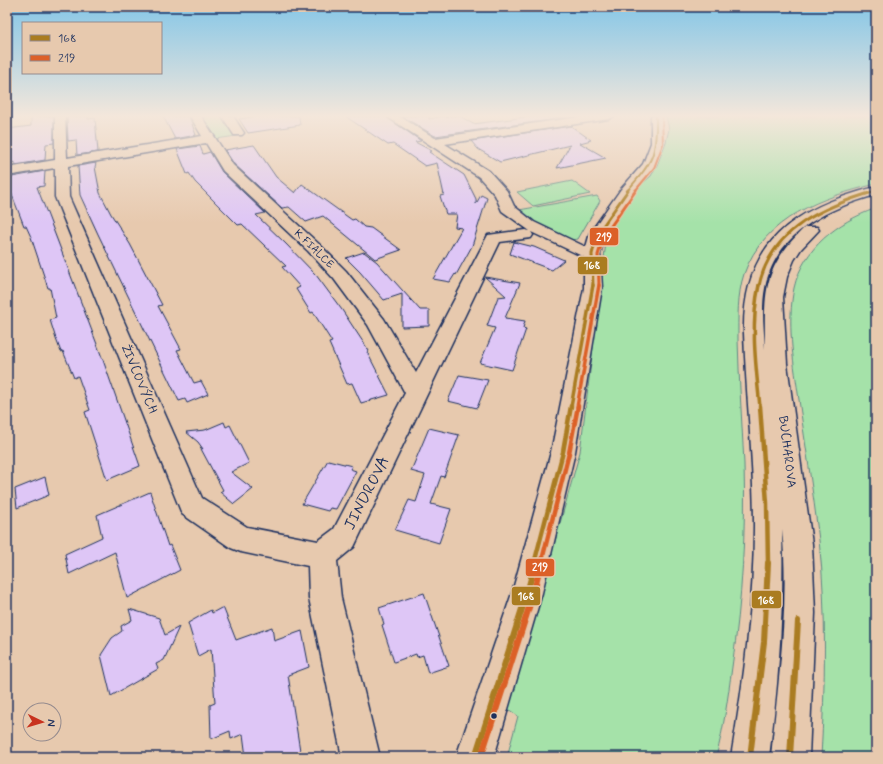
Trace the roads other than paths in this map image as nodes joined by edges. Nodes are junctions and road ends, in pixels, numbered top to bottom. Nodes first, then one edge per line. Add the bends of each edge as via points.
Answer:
1 (61, 152) edge
2 (134, 152) edge
3 (217, 152) edge
4 (449, 152) edge
5 (654, 152) edge
6 (61, 164) junction
7 (7, 172) edge
8 (876, 191) edge
9 (876, 199) edge
10 (505, 212) junction
11 (525, 235) junction
12 (494, 238) junction
13 (588, 253) junction
14 (417, 395) junction
15 (322, 555) junction
16 (361, 757) edge
17 (475, 757) edge
18 (750, 757) edge
19 (790, 757) edge

1 - 6 street, ŽIVCOVÝCH
2 - 6 street
3 - 14 street, K FIALCE via 228,168 340,275 377,323
4 - 10 street via 484,174 502,194
5 - 13 street via 649,166 626,192 598,232
6 - 7 street
6 - 15 street, ŽIVCOVÝCH via 62,197 192,506 241,538
8 - 18 street, BUCHAROVA via 821,209 799,223 778,244 759,278 754,318 768,526 768,587
9 - 19 street, BUCHAROVA via 838,213 813,228 795,246 786,260 778,277 774,297 776,364 798,544 797,668
10 - 11 street via 511,227
10 - 12 street, JINDROVA
10 - 13 street
11 - 12 street
11 - 13 street via 535,240
12 - 14 street, JINDROVA
13 - 17 street via 593,288 563,452 528,593
14 - 15 street, JINDROVA via 344,538
15 - 16 street via 325,598

